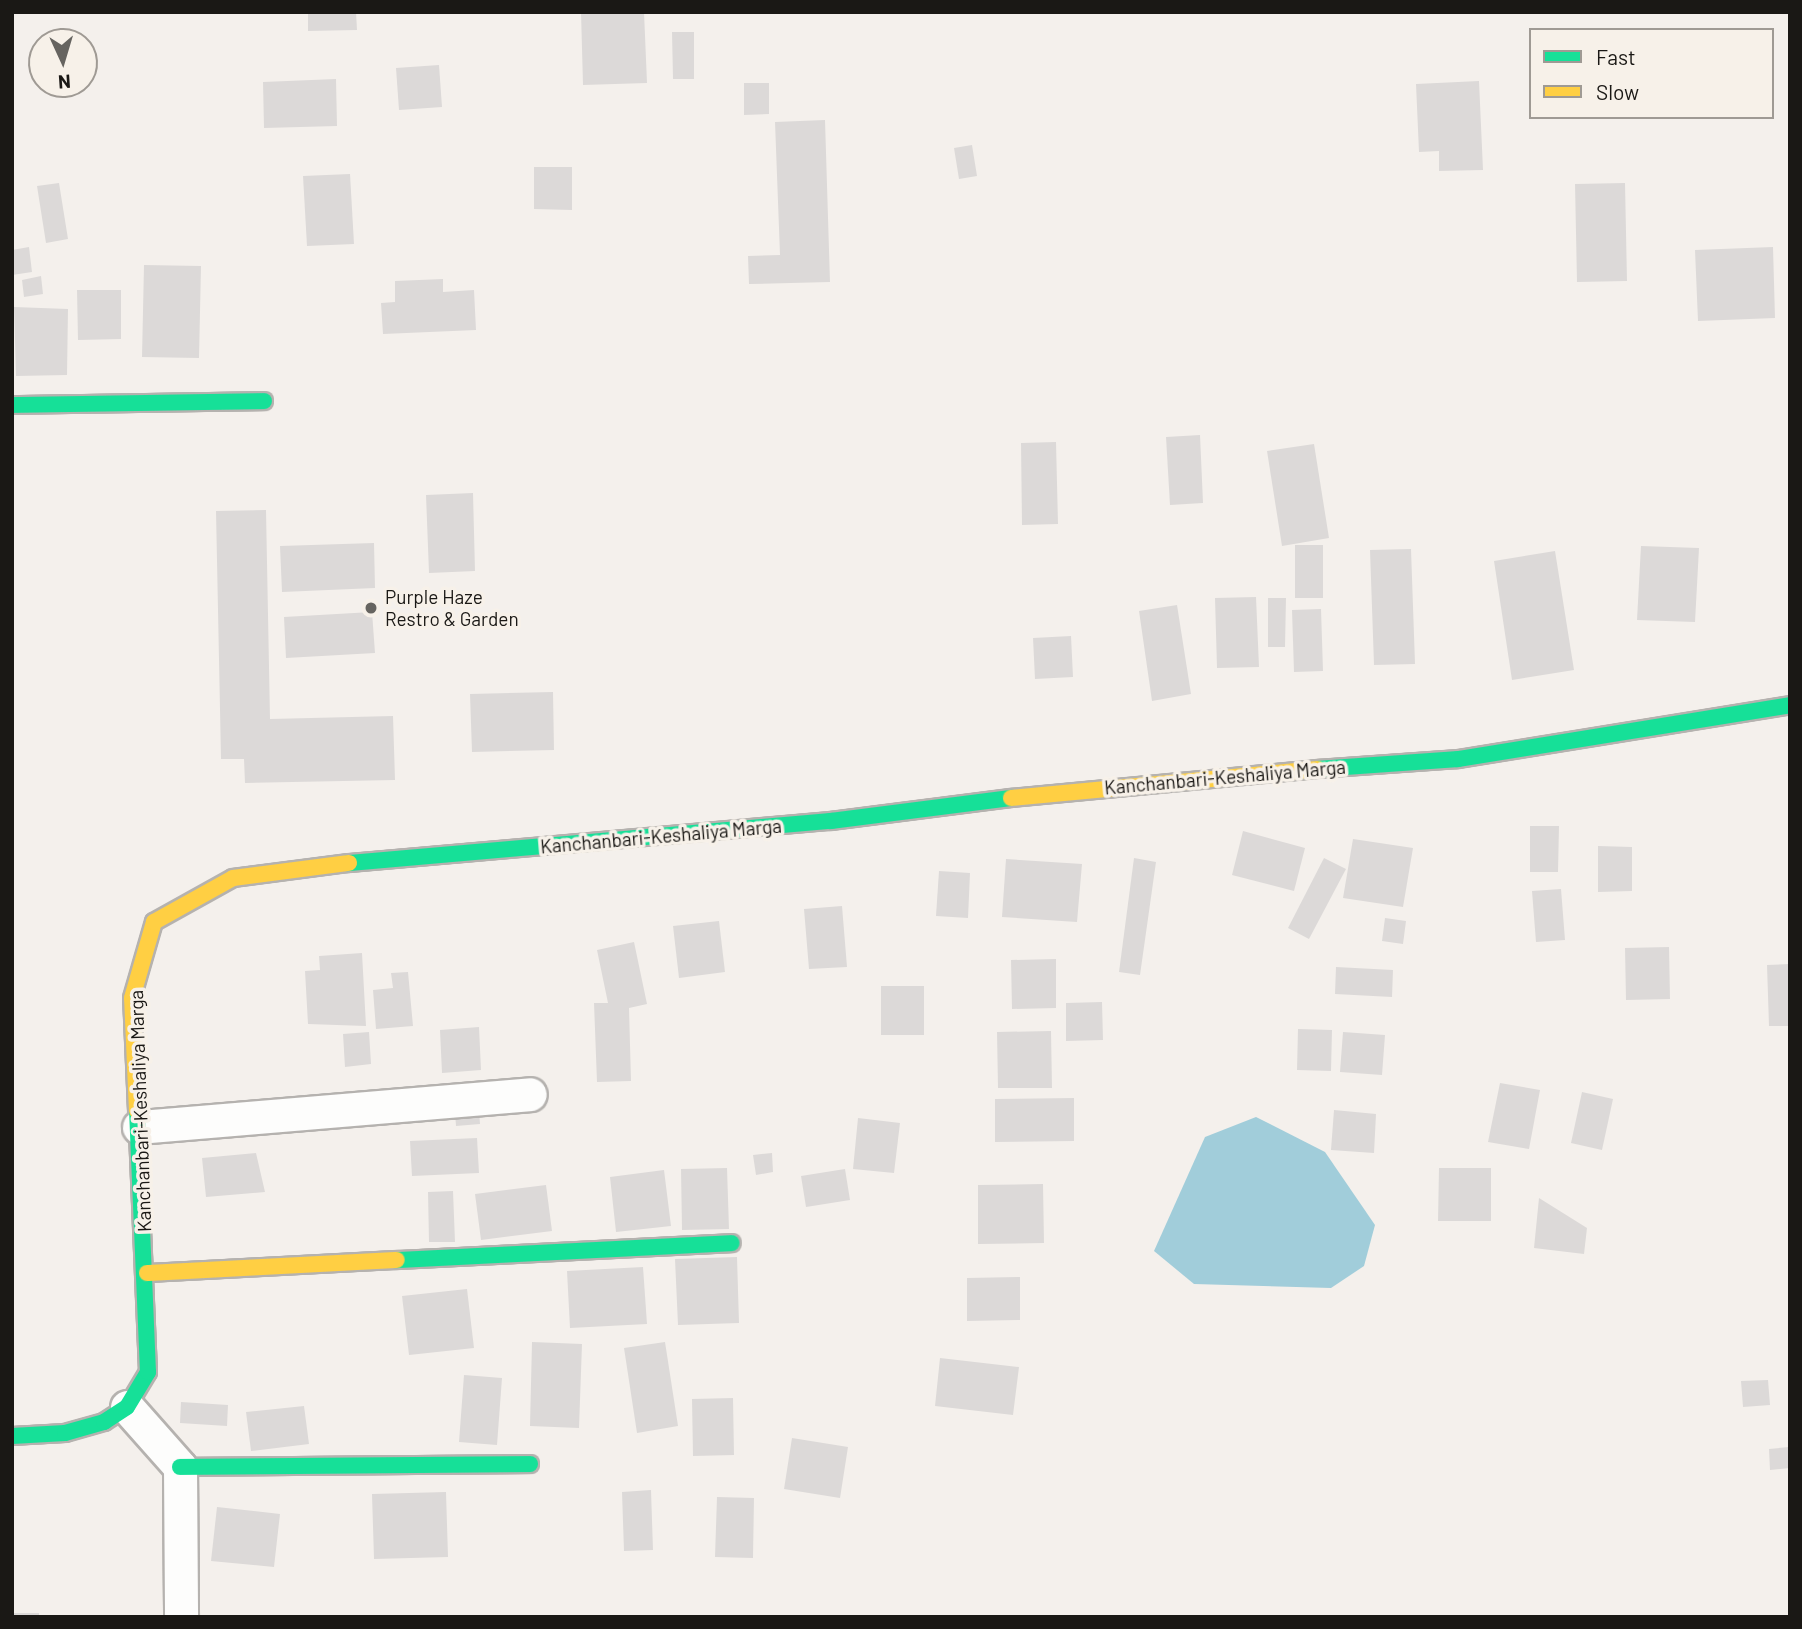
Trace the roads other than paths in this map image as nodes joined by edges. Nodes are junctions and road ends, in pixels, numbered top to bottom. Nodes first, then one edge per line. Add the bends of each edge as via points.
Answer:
1 (264, 401) dead end
2 (12, 405) edge
3 (1790, 705) edge
4 (530, 1094) dead end
5 (139, 1127) junction
6 (732, 1242) dead end
7 (147, 1273) junction
8 (127, 1406) junction
9 (12, 1436) edge
10 (530, 1464) dead end
11 (180, 1467) junction
12 (181, 1617) edge

1 - 2 street
3 - 5 street, Kanchanbari-Keshaliya Marga via 1458,759 1127,783 831,821 389,858 233,878 154,922 139,958 132,998
4 - 5 street
5 - 7 street, Kanchanbari-Keshaliya Marga
6 - 7 street
7 - 8 street, Kanchanbari-Keshaliya Marga via 148,1372
8 - 9 street, Kanchanbari-Keshaliya Marga via 104,1422 65,1433
8 - 11 street
10 - 11 street
11 - 12 street

